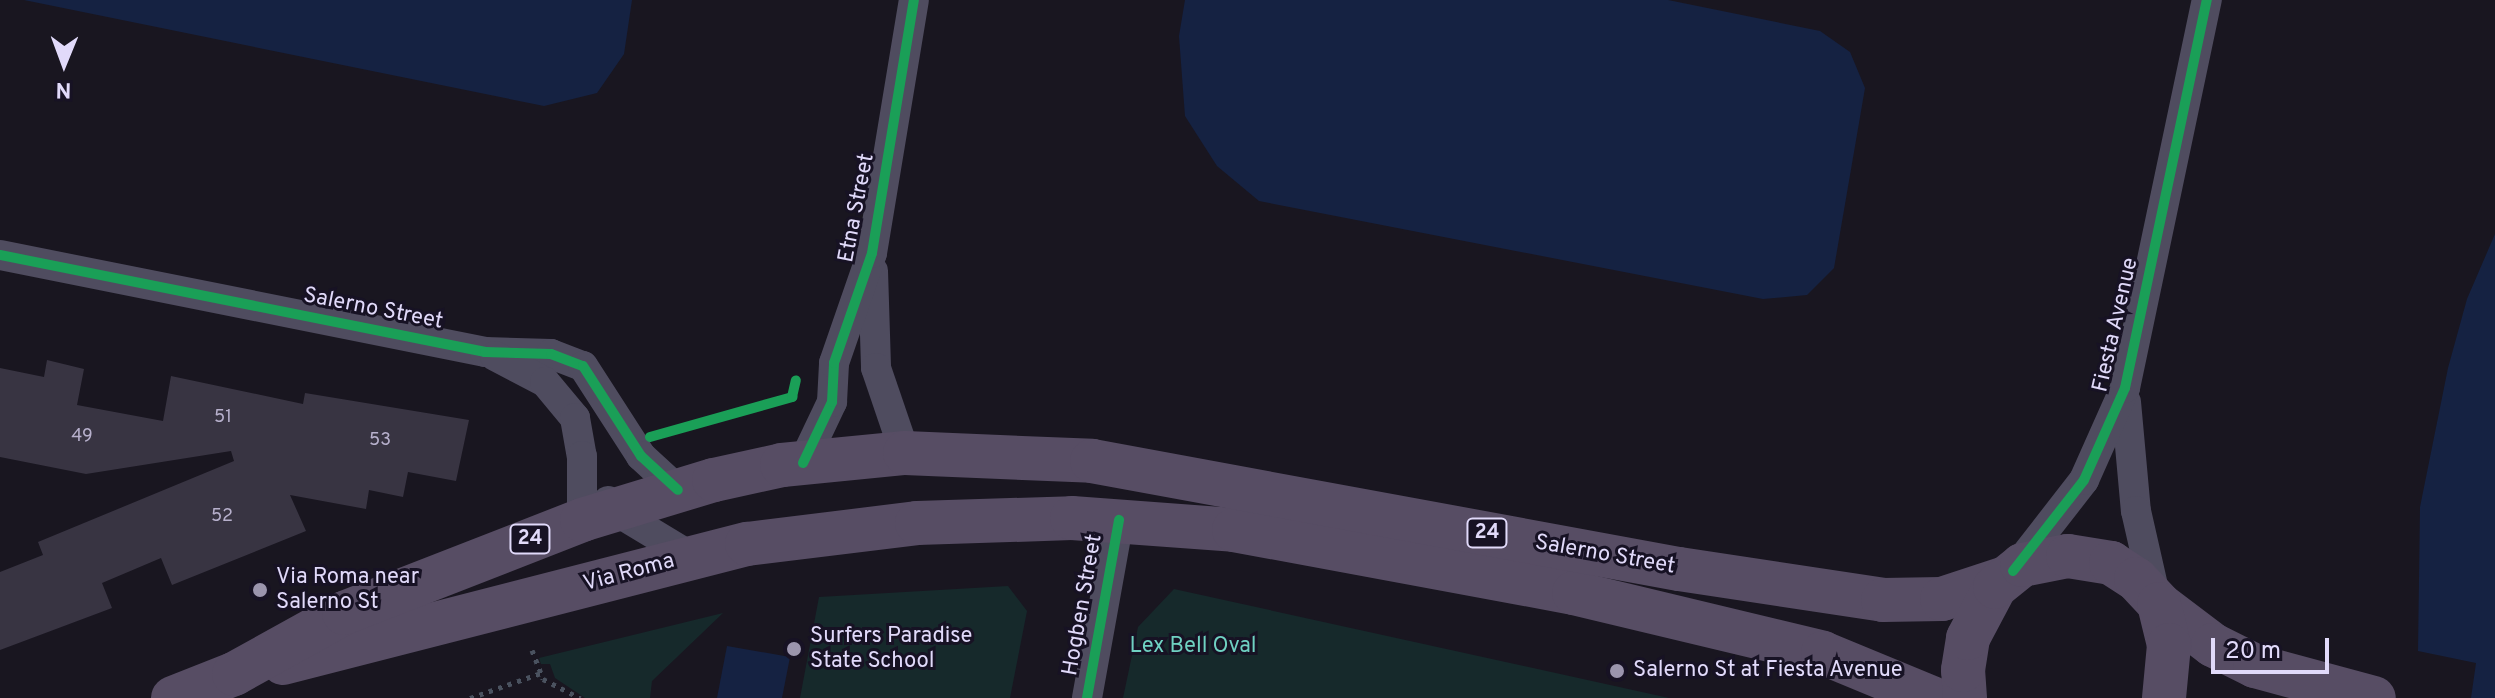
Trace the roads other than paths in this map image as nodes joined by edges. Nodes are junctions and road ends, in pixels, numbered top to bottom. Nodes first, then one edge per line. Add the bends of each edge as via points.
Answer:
1 (914, 0) edge
2 (2199, 0) edge
3 (2207, 0) edge
4 (2193, 59) junction
5 (872, 253) junction
6 (0, 255) edge
7 (485, 352) junction
8 (2125, 388) junction
9 (968, 452) joint
10 (905, 453) junction
11 (803, 463) junction
12 (678, 490) junction
13 (598, 515) junction
14 (1032, 518) joint
15 (1119, 520) junction
16 (692, 557) junction
17 (2008, 575) junction
18 (2158, 603) junction
19 (234, 674) junction
20 (173, 698) edge
21 (1087, 698) edge
22 (1932, 698) edge
23 (1965, 698) edge
24 (2164, 698) edge
25 (2374, 698) edge

1 - 5 street, Etna Street
2 - 4 street, Fiesta Avenue
3 - 4 street, Fiesta Avenue
4 - 8 street, Fiesta Avenue
5 - 10 street, Etna Street via 876,368
5 - 11 street, Etna Street via 834,363 832,402
6 - 7 street, Salerno Street
7 - 12 street, Salerno Street via 551,354 583,366 641,456
7 - 13 street, Salerno Street via 545,382 575,418
8 - 17 street, Fiesta Avenue via 2084,480
8 - 18 street, Fiesta Avenue via 2136,511
9 - 10 main road, Via Roma / 24
9 - 17 main road, Salerno Street / 24 via 1092,461 1679,569 1883,600 1942,599
10 - 11 main road, Via Roma / 24
11 - 12 main road, Via Roma / 24
12 - 13 main road, Via Roma / 24
13 - 16 street
13 - 19 main road, Via Roma / 24 via 358,607
14 - 15 main road, Salerno Street / 24
14 - 16 main road, Via Roma / 24 via 800,535
15 - 21 street, Hogben Street
15 - 22 main road, Salerno Street / 24 via 1358,549 1574,593 1823,653
16 - 19 main road, Via Roma / 24 via 424,630
17 - 18 main road, 24 via 2055,556 2102,560 2127,572
17 - 23 main road via 1980,609 1968,638
18 - 24 main road via 2169,645
18 - 25 main road, 24 via 2213,645 2255,666
19 - 20 main road, Via Roma / 24

